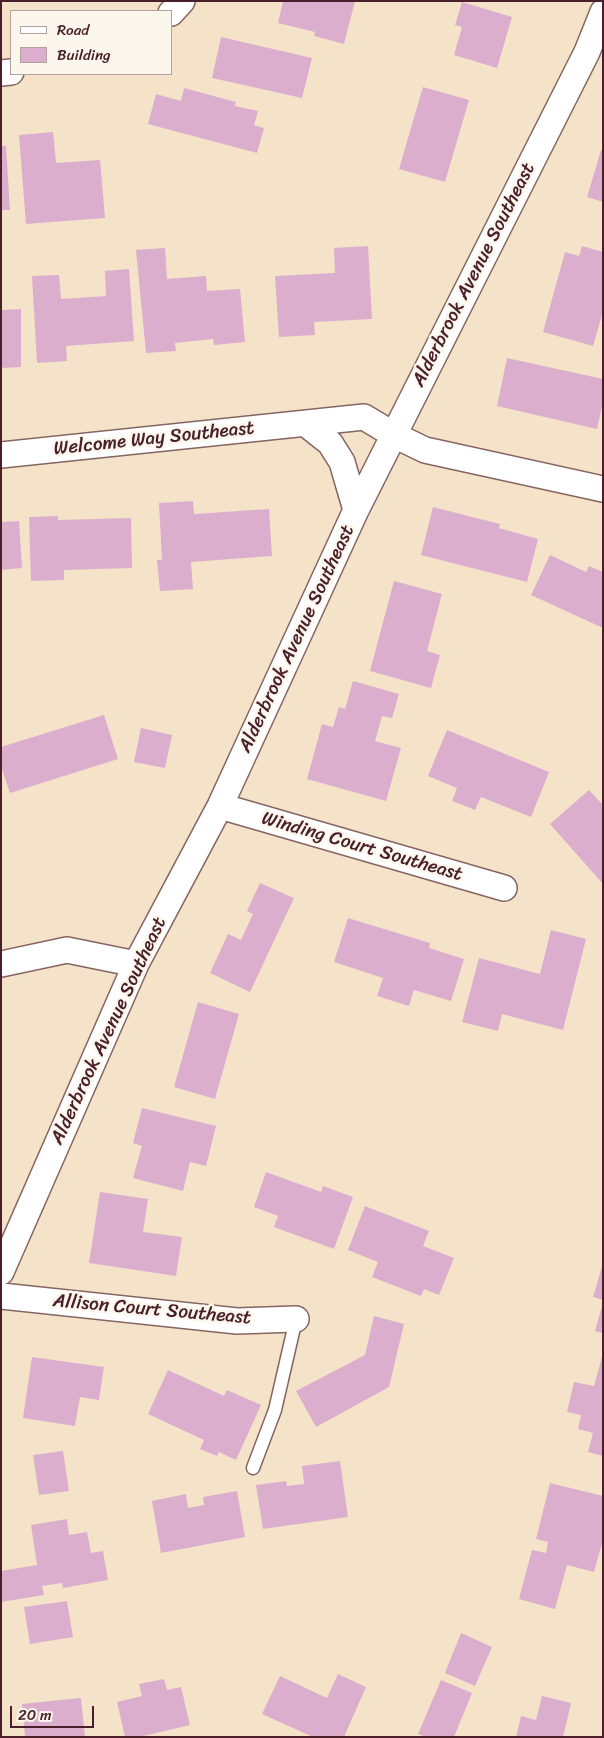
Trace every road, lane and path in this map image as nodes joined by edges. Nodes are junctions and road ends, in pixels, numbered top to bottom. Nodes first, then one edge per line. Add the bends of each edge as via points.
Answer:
1 (182, 1) edge
2 (172, 11) edge
3 (603, 12) edge
4 (595, 54) edge
5 (306, 424) junction
6 (394, 435) junction
7 (1, 455) edge
8 (603, 489) edge
9 (356, 510) junction
10 (220, 806) junction
11 (504, 888) dead end
12 (1, 964) edge
13 (136, 964) junction
14 (1, 1272) edge
15 (1, 1296) edge
16 (296, 1319) joint
17 (253, 1468) dead end

1 - 2 street
3 - 4 street, Alderbrook Avenue Southeast
4 - 6 street, Alderbrook Avenue Southeast
5 - 6 street, Welcome Way Southeast via 364,417
5 - 7 street, Welcome Way Southeast
5 - 9 street via 330,443 342,462
6 - 8 street, Welcome Way Southeast via 425,450
6 - 9 street, Alderbrook Avenue Southeast
9 - 10 street, Alderbrook Avenue Southeast
10 - 11 street, Winding Court Southeast
10 - 13 street, Alderbrook Avenue Southeast
12 - 13 street via 67,950
13 - 14 street, Alderbrook Avenue Southeast
15 - 16 street, Allison Court Southeast via 237,1321
16 - 17 lane, Allison Court Southeast via 275,1410

